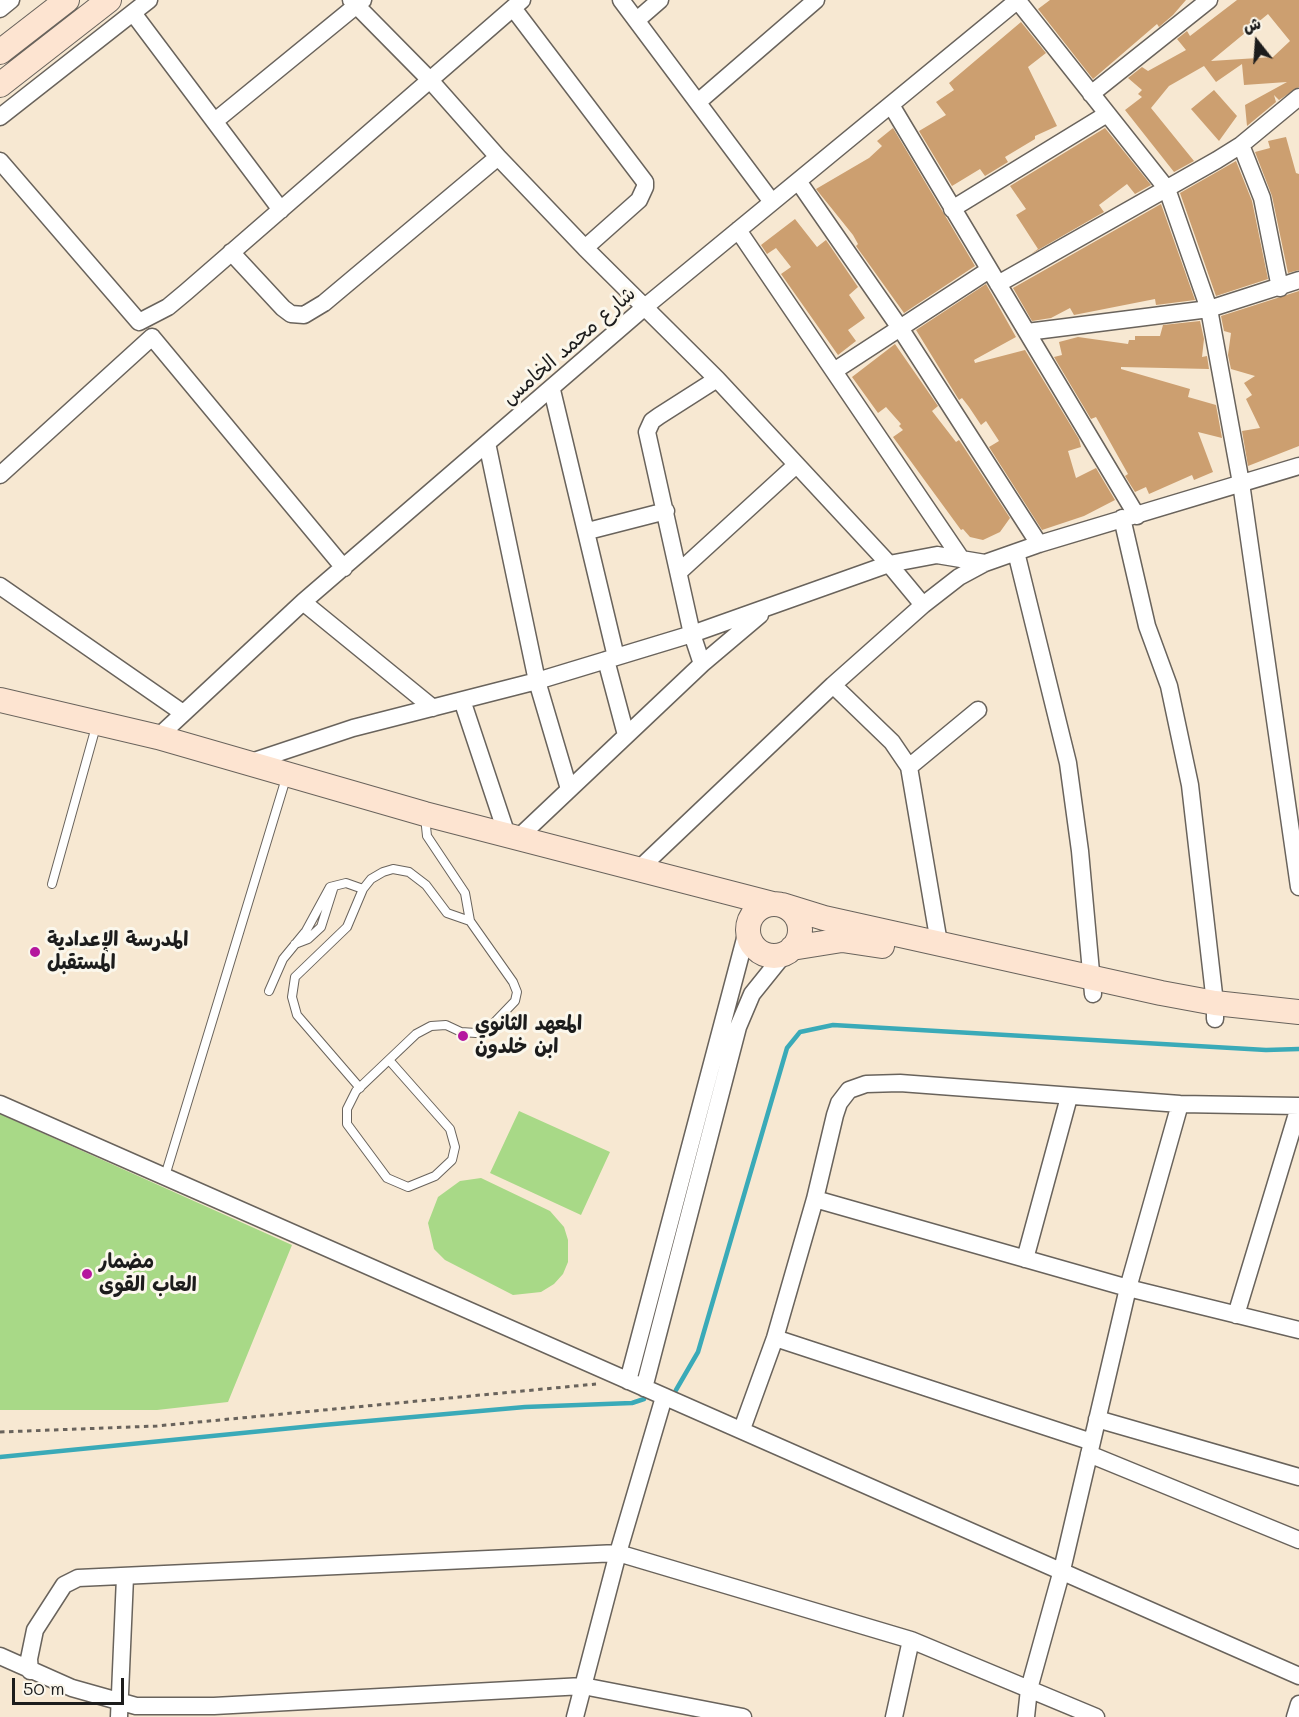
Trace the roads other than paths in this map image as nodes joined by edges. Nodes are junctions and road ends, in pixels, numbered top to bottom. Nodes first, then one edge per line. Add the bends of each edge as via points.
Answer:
1 (11, 0) edge
2 (67, 0) edge
3 (109, 0) edge
4 (149, 0) edge
5 (621, 0) edge
6 (660, 0) edge
7 (816, 0) edge
8 (1209, 0) edge
9 (357, 2) edge
10 (1010, 2) edge
11 (518, 4) edge
12 (0, 9) edge
13 (133, 14) junction
14 (637, 20) junction
15 (0, 52) edge
16 (429, 79) junction
17 (0, 85) edge
18 (1091, 94) junction
19 (1299, 97) edge
20 (698, 102) junction
21 (891, 105) junction
22 (1107, 114) junction
23 (0, 117) edge
24 (215, 121) junction
25 (1241, 145) junction
26 (498, 157) junction
27 (0, 161) edge
28 (798, 181) junction
29 (1167, 189) junction
30 (772, 202) junction
31 (952, 209) junction
32 (281, 210) junction
33 (738, 230) junction
34 (585, 248) junction
35 (231, 252) junction
36 (994, 277) junction
37 (1299, 280) edge
38 (1280, 288) junction
39 (646, 306) junction
40 (1209, 309) junction
41 (139, 322) junction
42 (900, 328) junction
43 (1027, 332) junction
44 (152, 337) junction
45 (834, 371) junction
46 (717, 379) junction
47 (552, 390) junction
48 (487, 443) junction
49 (795, 466) junction
50 (1299, 466) edge
51 (0, 475) edge
52 (1241, 483) junction
53 (666, 511) junction
54 (1129, 517) junction
55 (588, 531) junction
56 (1039, 544) junction
57 (1016, 552) junction
58 (960, 557) junction
59 (985, 563) junction
60 (889, 564) junction
61 (344, 568) junction
62 (680, 571) junction
63 (0, 586) edge
64 (303, 602) junction
65 (923, 604) junction
66 (768, 608) junction
67 (692, 634) junction
68 (611, 659) junction
69 (702, 664) junction
70 (537, 681) junction
71 (833, 685) junction
72 (0, 700) edge
73 (462, 700) junction
74 (433, 708) junction
75 (978, 710) dead end
76 (183, 712) junction
77 (98, 723) junction
78 (626, 735) junction
79 (158, 736) junction
80 (246, 764) junction
81 (909, 767) junction
82 (287, 775) junction
83 (569, 789) junction
84 (425, 814) junction
85 (513, 837) junction
86 (638, 870) junction
87 (1298, 880) edge
88 (52, 884) dead end
89 (704, 887) junction
90 (363, 889) junction
91 (778, 904) junction
92 (470, 921) junction
93 (747, 930) junction
94 (939, 943) junction
95 (789, 951) junction
96 (1094, 986) junction
97 (269, 991) dead end
98 (1215, 1011) junction
99 (1299, 1012) edge
100 (1299, 1027) edge
101 (389, 1060) junction
102 (360, 1088) junction
103 (1069, 1097) junction
104 (0, 1104) edge
105 (1180, 1104) junction
106 (1299, 1107) edge
107 (165, 1176) junction
108 (815, 1199) junction
109 (1025, 1259) junction
110 (1128, 1288) junction
111 (1236, 1315) junction
112 (1299, 1330) edge
113 (775, 1338) junction
114 (628, 1381) junction
115 (644, 1388) junction
116 (664, 1397) junction
117 (1097, 1419) junction
118 (742, 1429) junction
119 (1091, 1448) junction
120 (1299, 1477) edge
121 (1299, 1540) edge
122 (618, 1553) junction
123 (1062, 1570) junction
124 (125, 1577) junction
125 (911, 1640) junction
126 (0, 1656) edge
127 (30, 1671) junction
128 (1299, 1676) edge
129 (583, 1686) junction
130 (1029, 1689) junction
131 (1299, 1704) edge
132 (118, 1710) edge
133 (575, 1717) edge
134 (743, 1717) edge
135 (894, 1717) edge
136 (1026, 1717) edge
137 (1096, 1717) edge
138 (1296, 1717) edge

1 - 12 street
2 - 15 street
3 - 17 street
4 - 13 street
5 - 14 street
6 - 14 street
7 - 20 street
8 - 18 street
9 - 16 street
9 - 24 street
10 - 18 street
10 - 21 street, شارع محمد الخامس
11 - 16 street
11 - 34 street via 645,182 639,200
13 - 23 street
13 - 24 street
14 - 20 street
16 - 26 street
16 - 32 street
18 - 22 street
19 - 25 street
20 - 30 street
21 - 28 street, شارع محمد الخامس
21 - 31 street
22 - 29 street
22 - 31 street
24 - 32 street
25 - 29 street
25 - 38 street via 1262,198
26 - 34 street
26 - 35 street via 324,303 304,315 297,316 283,308
27 - 41 street
28 - 30 street, شارع محمد الخامس
28 - 42 street
29 - 36 street
29 - 40 street
30 - 33 street, شارع محمد الخامس
31 - 36 street
32 - 35 street
33 - 39 street, شارع محمد الخامس
33 - 45 street
34 - 39 street
35 - 41 street via 168,307
36 - 42 street
36 - 43 street
37 - 38 street
38 - 40 street
39 - 46 street
39 - 47 street, شارع محمد الخامس
40 - 43 street
40 - 52 street
41 - 44 street
42 - 45 street
42 - 56 street
43 - 54 street
44 - 51 street
44 - 61 street
45 - 58 street
46 - 49 street
46 - 53 street via 658,416 648,427 647,442
47 - 48 street, شارع محمد الخامس
47 - 55 street
48 - 61 street, شارع محمد الخامس
48 - 70 street
49 - 60 street
49 - 62 street
50 - 52 street
52 - 54 street
52 - 87 street
53 - 55 street
53 - 62 street
54 - 56 street
54 - 98 street via 1147,626 1169,686 1190,784
55 - 68 street
56 - 57 street
57 - 59 street
57 - 96 street via 1068,763
58 - 59 street
58 - 60 street via 937,555
59 - 65 street
60 - 65 street
60 - 66 street
61 - 64 street, شارع محمد الخامس
62 - 67 street
63 - 76 street
64 - 74 street
64 - 76 street, شارع محمد الخامس
65 - 71 street
66 - 67 street
66 - 69 street
67 - 68 street
67 - 69 street
68 - 70 street
68 - 78 street
69 - 78 street
70 - 73 street
70 - 83 street
71 - 81 street via 892,742
71 - 86 street
72 - 77 street
73 - 74 street
73 - 85 street
74 - 80 street via 353,728
75 - 81 street
76 - 79 street, شارع محمد الخامس
77 - 79 street
77 - 88 lane
78 - 83 street
79 - 80 street
80 - 82 street
81 - 94 street
82 - 84 street
82 - 107 lane
83 - 85 street
84 - 85 street
84 - 92 lane via 427,836 465,893
85 - 86 street
86 - 89 street
89 - 91 street
89 - 93 street via 734,906
90 - 92 lane via 383,872 409,872 426,885 447,913
90 - 97 lane via 346,884 334,886 321,927 295,944
90 - 102 lane via 347,927 295,977 292,998 297,1015
91 - 93 street via 759,908 749,920
91 - 94 street
91 - 95 street via 796,916 799,924 798,941
92 - 101 lane via 513,982 515,1001 490,1027 476,1033 446,1025 431,1026 416,1034
93 - 95 street via 760,953 768,956
93 - 114 street
94 - 96 street
95 - 96 street via 842,940 864,942
95 - 115 street via 752,994 738,1027
96 - 98 street
98 - 99 street
98 - 100 street
101 - 102 lane
101 - 102 lane via 450,1129 455,1147 452,1160 435,1176 408,1187 387,1178 347,1124 347,1109
103 - 105 street
103 - 108 street via 900,1083 856,1087 845,1094 835,1115
103 - 109 street
104 - 107 street
105 - 106 street
105 - 110 street
106 - 111 street
107 - 114 street
108 - 109 street
108 - 113 street
109 - 110 street
110 - 111 street
110 - 117 street
111 - 112 street
113 - 118 street
113 - 119 street
114 - 115 street
115 - 116 street
116 - 118 street
116 - 122 street
117 - 119 street
117 - 120 street
118 - 123 street
119 - 121 street
119 - 123 street
122 - 124 street
122 - 125 street
122 - 129 street
123 - 128 street
123 - 130 street
124 - 127 street via 78,1578 64,1585 34,1630 28,1659
124 - 132 street
125 - 130 street
125 - 135 street
126 - 127 street
127 - 132 street
129 - 132 street via 136,1706
129 - 133 street
129 - 134 street
130 - 136 street
130 - 137 street
131 - 138 street

